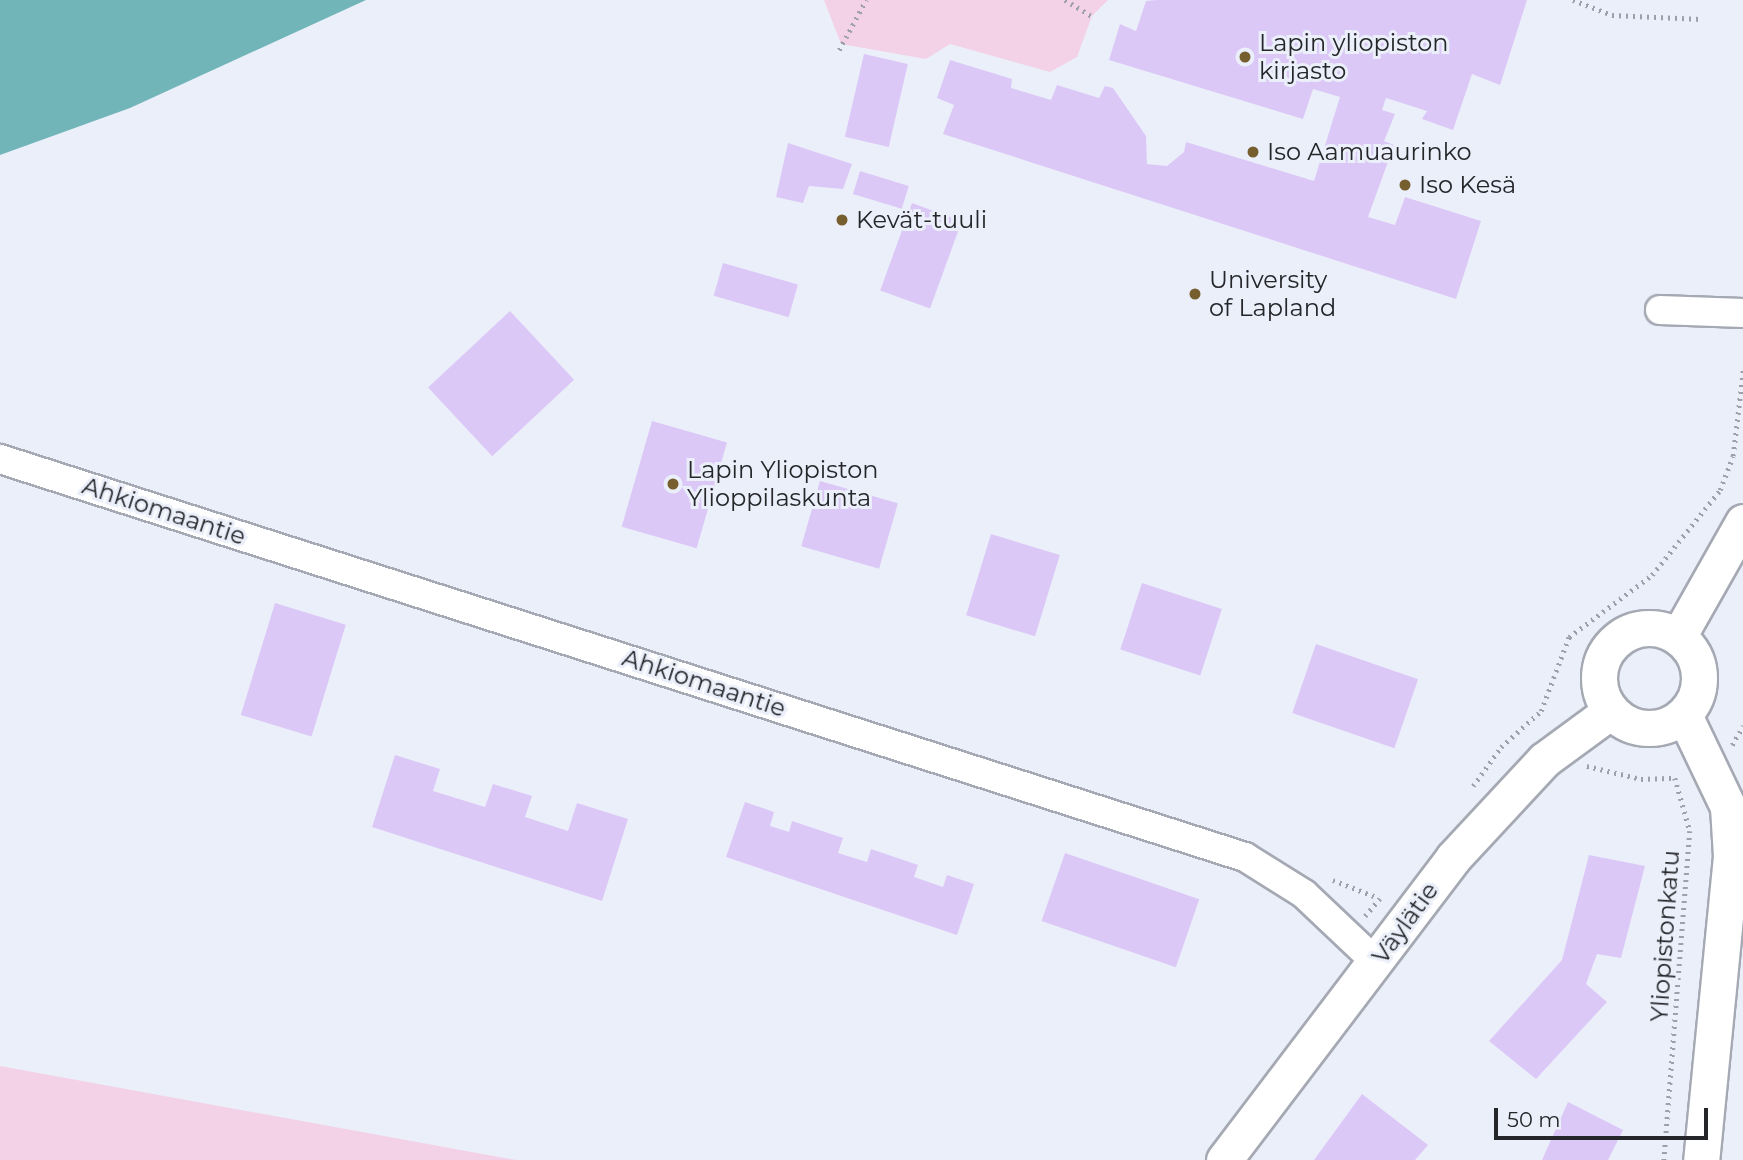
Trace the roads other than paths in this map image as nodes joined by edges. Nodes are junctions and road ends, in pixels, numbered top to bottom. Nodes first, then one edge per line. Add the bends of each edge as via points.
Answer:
1 (1660, 310) dead end
2 (1743, 313) edge
3 (0, 459) edge
4 (1743, 522) edge
5 (1678, 637) junction
6 (1611, 711) junction
7 (1684, 715) junction
8 (1735, 804) edge
9 (1377, 963) junction
10 (1224, 1160) edge
11 (1701, 1160) edge

1 - 2 street
3 - 9 street, Ahkiomaantie via 1245,857 1269,867
4 - 5 street
5 - 6 street via 1640,630 1608,651 1600,681
5 - 7 street via 1698,666 1695,700
6 - 7 street via 1639,727 1655,728
6 - 9 street, Väylätie via 1564,743 1453,858
7 - 8 street
8 - 11 street
9 - 10 street, Väylätie

